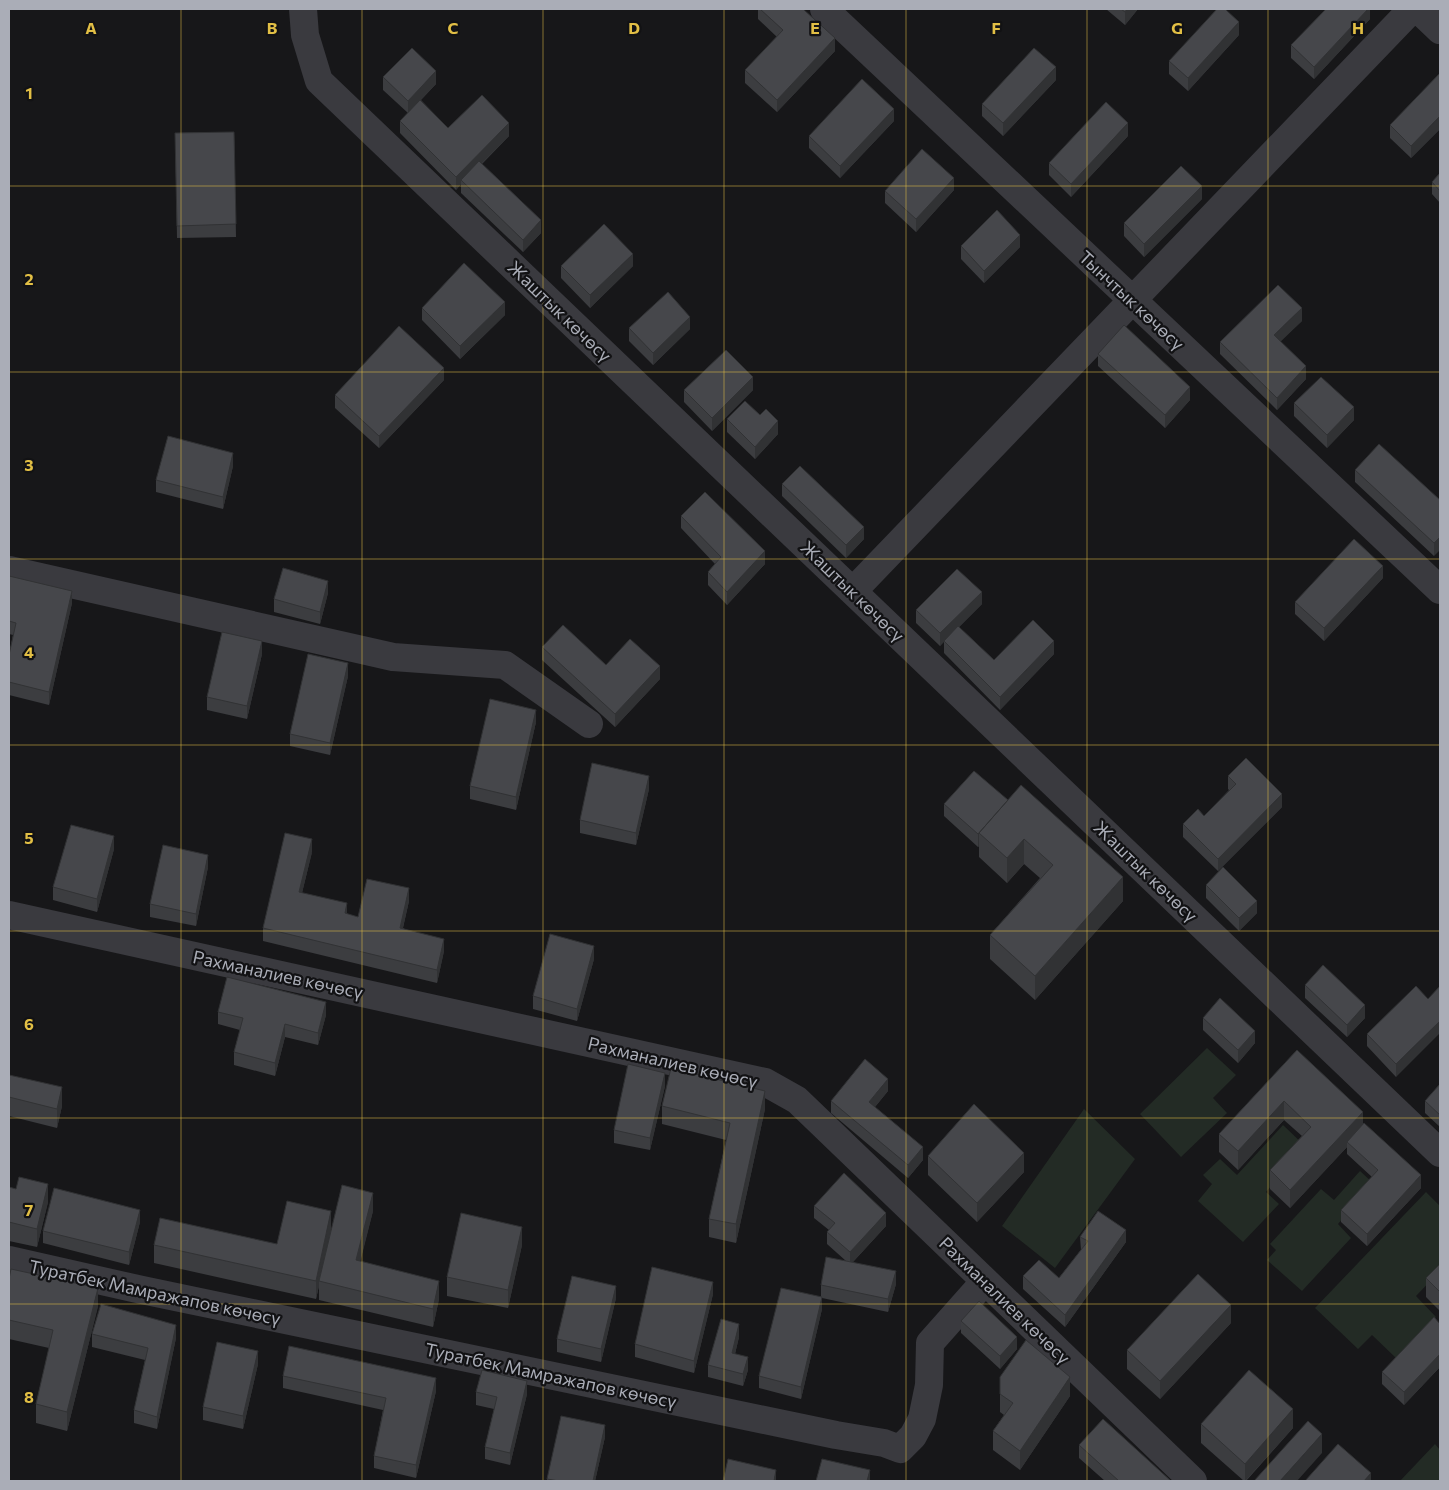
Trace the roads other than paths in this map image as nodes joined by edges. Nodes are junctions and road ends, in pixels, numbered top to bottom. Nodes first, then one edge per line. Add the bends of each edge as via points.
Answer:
1 (303, 9) edge
2 (824, 9) edge
3 (1412, 9) edge
4 (1418, 9) edge
5 (1440, 30) edge
6 (1132, 301) junction
7 (9, 570) edge
8 (1440, 590) edge
9 (853, 591) junction
10 (589, 724) dead end
11 (9, 915) edge
12 (1440, 1153) edge
13 (9, 1260) edge
14 (985, 1280) junction
15 (1193, 1481) edge

1 - 9 street, Жаштык көчөсү via 305,35 318,81
2 - 6 street, Тынчтык көчөсү
3 - 6 street
4 - 5 street
6 - 8 street, Тынчтык көчөсү
6 - 9 street
7 - 10 street via 393,657 505,666
9 - 12 street, Жаштык көчөсү
11 - 14 street, Рахманалиев көчөсү via 765,1082 797,1100
13 - 14 street, Туратбек Мамражапов көчөсү via 900,1449 913,1436 922,1419 929,1384 930,1343
14 - 15 street, Рахманалиев көчөсү

